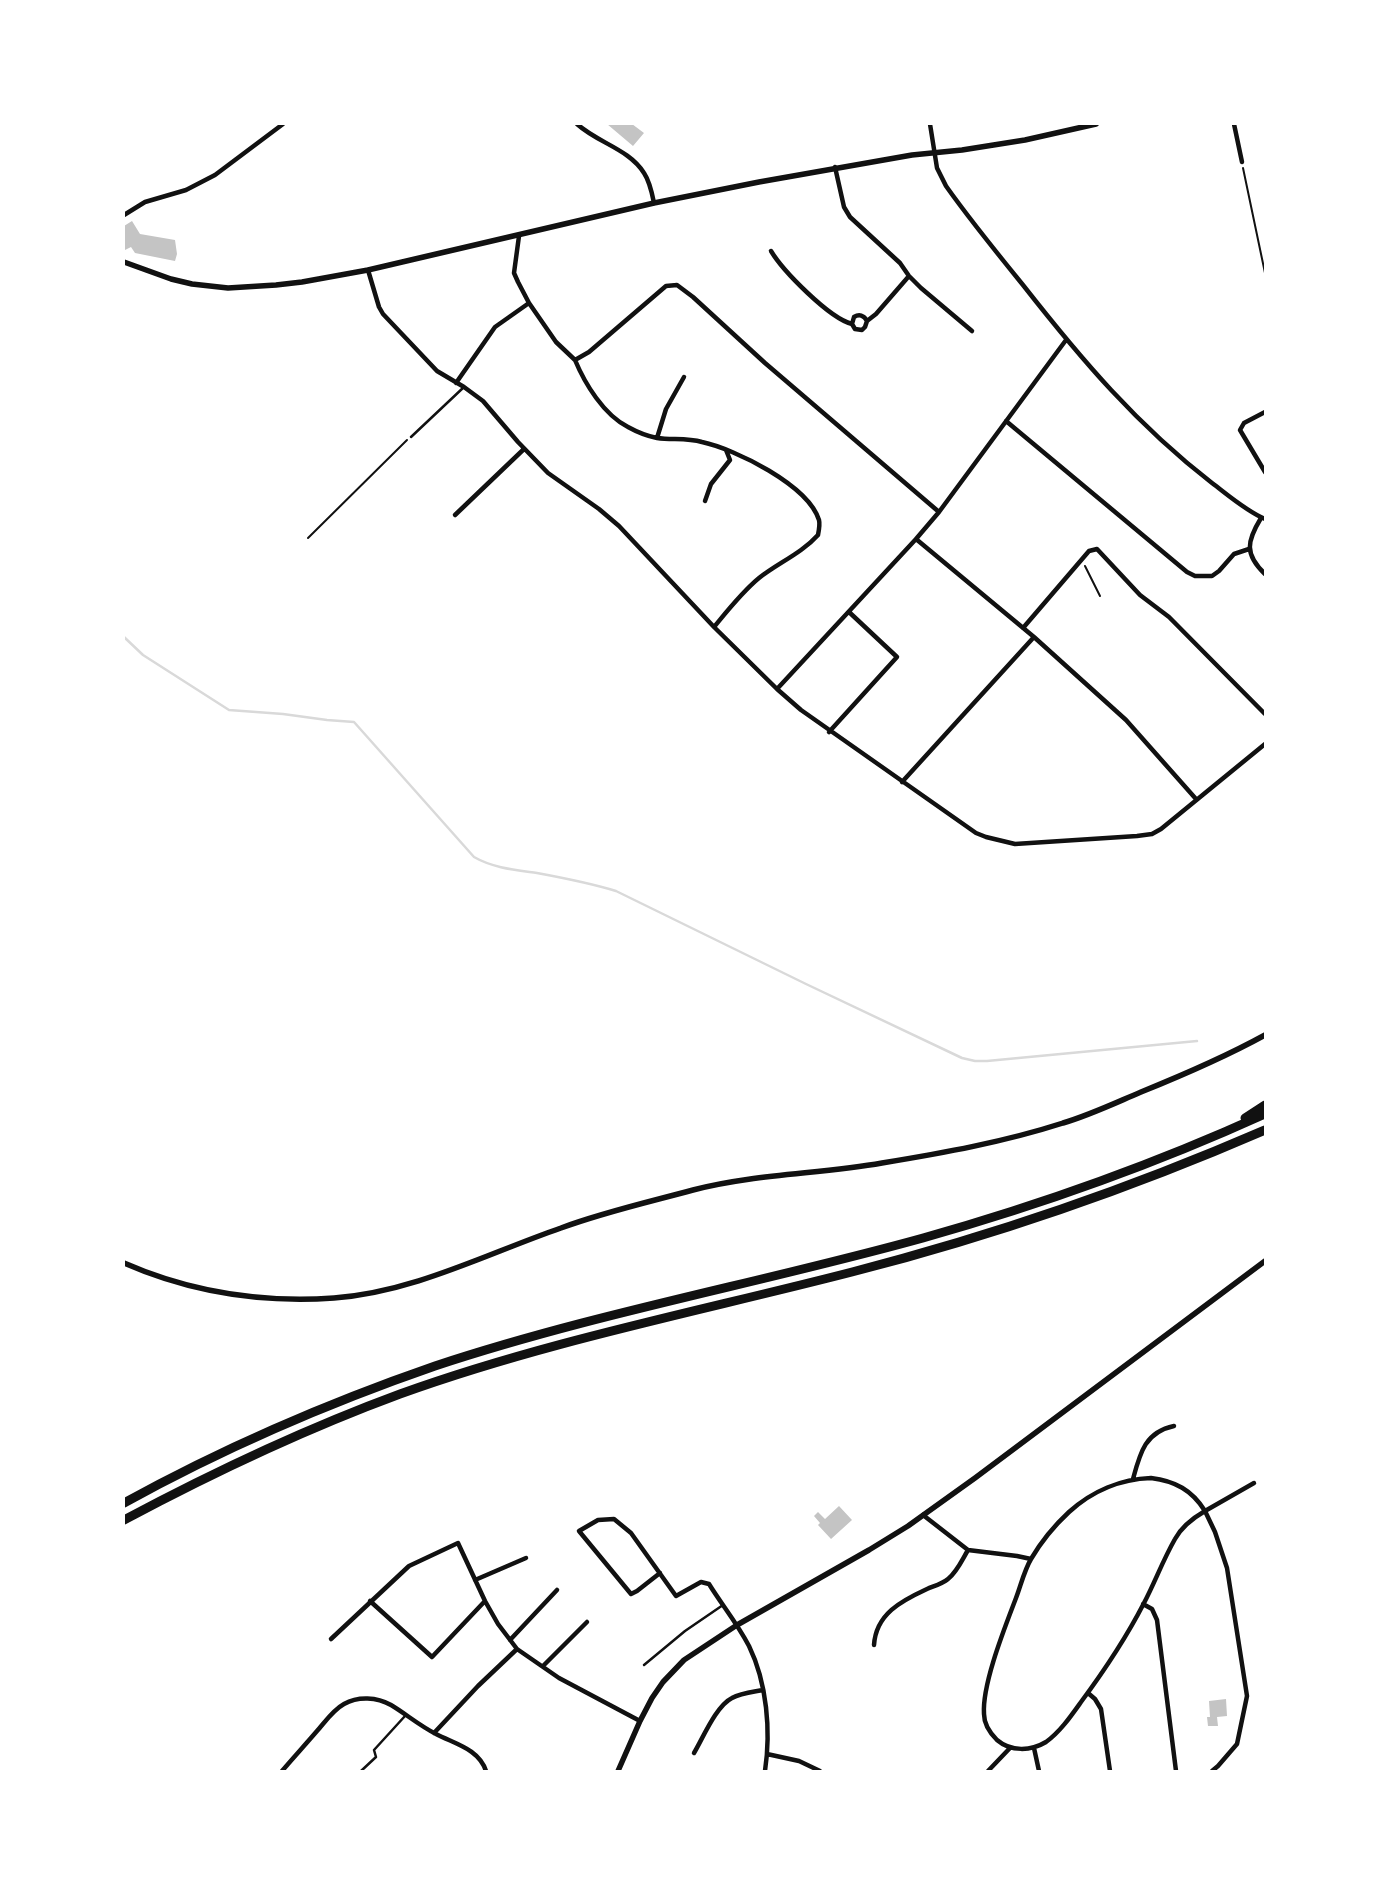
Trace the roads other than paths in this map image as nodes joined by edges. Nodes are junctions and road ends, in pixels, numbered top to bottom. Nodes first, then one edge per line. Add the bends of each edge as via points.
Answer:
1 (283, 124) edge
2 (577, 124) edge
3 (930, 124) edge
4 (1096, 124) edge
5 (1234, 124) edge
6 (934, 152) junction
7 (1242, 162) road end
8 (835, 167) junction
9 (654, 204) junction
10 (124, 216) edge
11 (519, 236) junction
12 (771, 251) dead end
13 (124, 262) edge
14 (368, 270) junction
15 (909, 276) junction
16 (529, 303) junction
17 (866, 321) junction
18 (852, 324) junction
19 (972, 331) dead end
20 (1066, 340) junction
21 (575, 360) junction
22 (684, 377) dead end
23 (456, 383) junction
24 (464, 387) junction
25 (1265, 412) edge
26 (1006, 421) junction
27 (411, 437) road end
28 (657, 438) junction
29 (524, 449) junction
30 (726, 449) junction
31 (1265, 472) edge
32 (705, 501) dead end
33 (939, 512) junction
34 (455, 515) dead end
35 (1263, 519) edge
36 (916, 539) junction
37 (1249, 550) junction
38 (1265, 574) edge
39 (849, 612) junction
40 (714, 627) junction
41 (1024, 628) junction
42 (1034, 637) junction
43 (776, 689) junction
44 (1265, 714) edge
45 (829, 732) junction
46 (1265, 744) edge
47 (902, 782) junction
48 (1196, 799) junction
49 (1265, 1035) edge
50 (1265, 1105) edge
51 (1265, 1114) edge
52 (1265, 1130) edge
53 (1215, 1137) junction
54 (1265, 1261) edge
55 (124, 1263) edge
56 (1174, 1426) dead end
57 (1134, 1479) junction
58 (1254, 1483) dead end
59 (124, 1503) edge
60 (1205, 1511) junction
61 (923, 1515) junction
62 (124, 1520) edge
63 (968, 1550) junction
64 (526, 1558) dead end
65 (1031, 1560) junction
66 (660, 1573) junction
67 (475, 1580) junction
68 (557, 1590) dead end
69 (370, 1601) junction
70 (485, 1601) junction
71 (724, 1604) junction
72 (1143, 1604) junction
73 (587, 1622) dead end
74 (737, 1625) junction
75 (331, 1639) dead end
76 (510, 1640) junction
77 (874, 1645) dead end
78 (517, 1649) junction
79 (543, 1666) junction
80 (644, 1666) dead end
81 (762, 1690) junction
82 (1088, 1693) junction
83 (406, 1716) junction
84 (640, 1721) junction
85 (434, 1734) junction
86 (1010, 1748) junction
87 (1034, 1748) junction
88 (694, 1753) dead end
89 (768, 1754) junction
90 (282, 1771) edge
91 (361, 1771) edge
92 (486, 1771) edge
93 (618, 1771) edge
94 (765, 1771) edge
95 (820, 1771) edge
96 (988, 1771) edge
97 (1038, 1771) edge
98 (1110, 1771) edge
99 (1176, 1771) edge
100 (1212, 1771) edge

1 - 10 street via 215,175 186,190 145,202
2 - 9 street via 637,164 648,180
3 - 6 street
4 - 6 street via 1015,142
5 - 7 street
6 - 8 street
6 - 20 street via 937,168 954,197
8 - 9 street
8 - 15 street via 846,212 900,263
9 - 11 street
11 - 14 street
11 - 16 street via 514,273
12 - 18 street via 784,270 817,300 841,320
13 - 14 street via 171,279 228,288 276,286
14 - 23 street via 379,307 387,319 437,371
15 - 17 street
15 - 19 street
16 - 21 street via 556,342
16 - 23 street via 495,327
17 - 18 street via 859,315 854,317
17 - 18 street via 862,330 855,329
20 - 26 street
20 - 35 street via 1155,435 1198,472
21 - 28 street via 585,381 617,420
21 - 33 street via 589,352 666,286 677,285
22 - 28 street via 666,409
23 - 24 street
24 - 27 lane
24 - 29 street via 483,401
25 - 31 street via 1244,423 1240,430
26 - 33 street
26 - 37 street via 1187,572 1195,576 1212,576 1234,554
28 - 30 street via 702,442
29 - 34 street
29 - 40 street via 548,473 619,526
30 - 32 street via 730,460 711,484
30 - 40 street via 771,472 813,508 819,521 818,535 810,544 758,579
33 - 36 street
35 - 37 street via 1252,532
36 - 39 street
36 - 41 street
37 - 38 street
39 - 43 street
39 - 45 street via 897,657
40 - 43 street
41 - 42 street
41 - 44 street via 1089,551 1097,549 1140,595 1169,617
42 - 47 street
42 - 48 street via 1126,720
43 - 45 street
45 - 47 street
46 - 48 street
47 - 48 street via 976,833 1008,844 1152,834
49 - 55 street via 1163,1083 1052,1126 936,1154 742,1180 694,1190 565,1226 468,1264 392,1288 337,1298 235,1295 169,1282
50 - 53 highway
51 - 53 highway
52 - 62 highway via 1158,1175 996,1232 852,1272 587,1336 402,1394 270,1446
53 - 59 highway via 1093,1184 973,1223 577,1324 434,1367 286,1424
54 - 61 street
56 - 57 street via 1159,1430 1147,1441
57 - 60 street via 1151,1478 1175,1483 1195,1496
57 - 65 street via 1114,1485 1082,1502 1058,1524
58 - 60 street
60 - 72 street via 1184,1527 1176,1538
60 - 100 street via 1226,1568 1247,1696 1236,1744
61 - 63 street
61 - 74 street via 869,1550
63 - 65 street
63 - 77 street via 947,1580 910,1597 883,1618 875,1634
64 - 67 street
65 - 86 street via 1000,1641 984,1708 984,1720 989,1731
66 - 66 street via 631,1533 614,1519 598,1520 579,1531 631,1594
66 - 71 street via 676,1596 701,1582 709,1584
67 - 69 street via 458,1543 409,1566
67 - 70 street
68 - 76 street
69 - 70 street via 432,1657
69 - 75 street
70 - 76 street
71 - 74 street
71 - 80 lane via 685,1630
72 - 82 street
72 - 99 street via 1152,1609 1157,1620
73 - 79 street
74 - 81 street via 750,1647
74 - 84 street via 694,1652 671,1672
76 - 78 street
78 - 79 street
78 - 85 street
79 - 84 street via 559,1678
81 - 88 street via 725,1702
81 - 89 street
82 - 87 street via 1055,1734
82 - 98 street via 1101,1709
83 - 85 street
83 - 90 street via 377,1699 356,1699 343,1704
83 - 91 lane via 374,1750 376,1756
84 - 93 street
85 - 92 street via 471,1751
86 - 87 street
86 - 96 street
87 - 97 street
89 - 94 street
89 - 95 street via 799,1761

